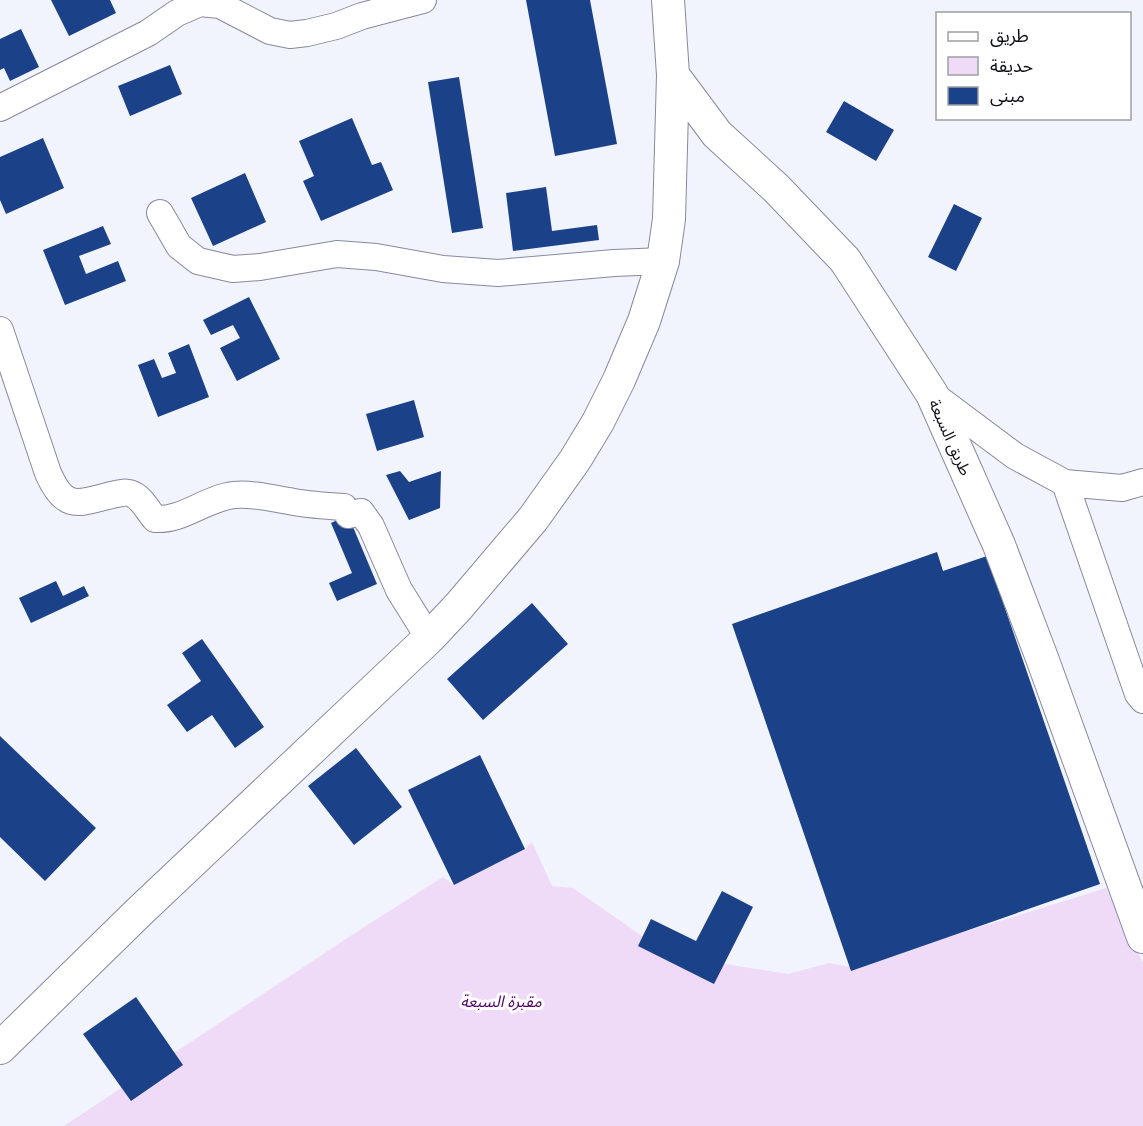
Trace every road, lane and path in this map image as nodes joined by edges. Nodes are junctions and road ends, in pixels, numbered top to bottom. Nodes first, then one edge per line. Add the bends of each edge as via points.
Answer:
1 (423, 0) edge
2 (668, 0) edge
3 (673, 75) junction
4 (0, 108) edge
5 (160, 213) dead end
6 (663, 261) junction
7 (0, 330) edge
8 (932, 394) junction
9 (1143, 482) edge
10 (1065, 483) junction
11 (429, 638) junction
12 (1143, 700) edge
13 (1143, 937) edge
14 (0, 1048) edge

1 - 4 street via 336,26 290,35 270,32 220,4 200,3
2 - 3 street
3 - 6 street via 669,219
3 - 8 street, طريق السبعة via 717,134 776,188 844,260
5 - 6 street via 179,246 198,261 232,269 337,254 498,273
6 - 11 street via 644,321 598,422 533,519
7 - 11 street via 48,473 63,499 87,502 126,492 136,495 155,519 165,520 233,495 344,507 348,515 361,512 399,590
8 - 10 street via 1015,456
8 - 13 street, طريق السبعة via 999,545
9 - 10 street via 1122,488
10 - 12 street
11 - 14 street

